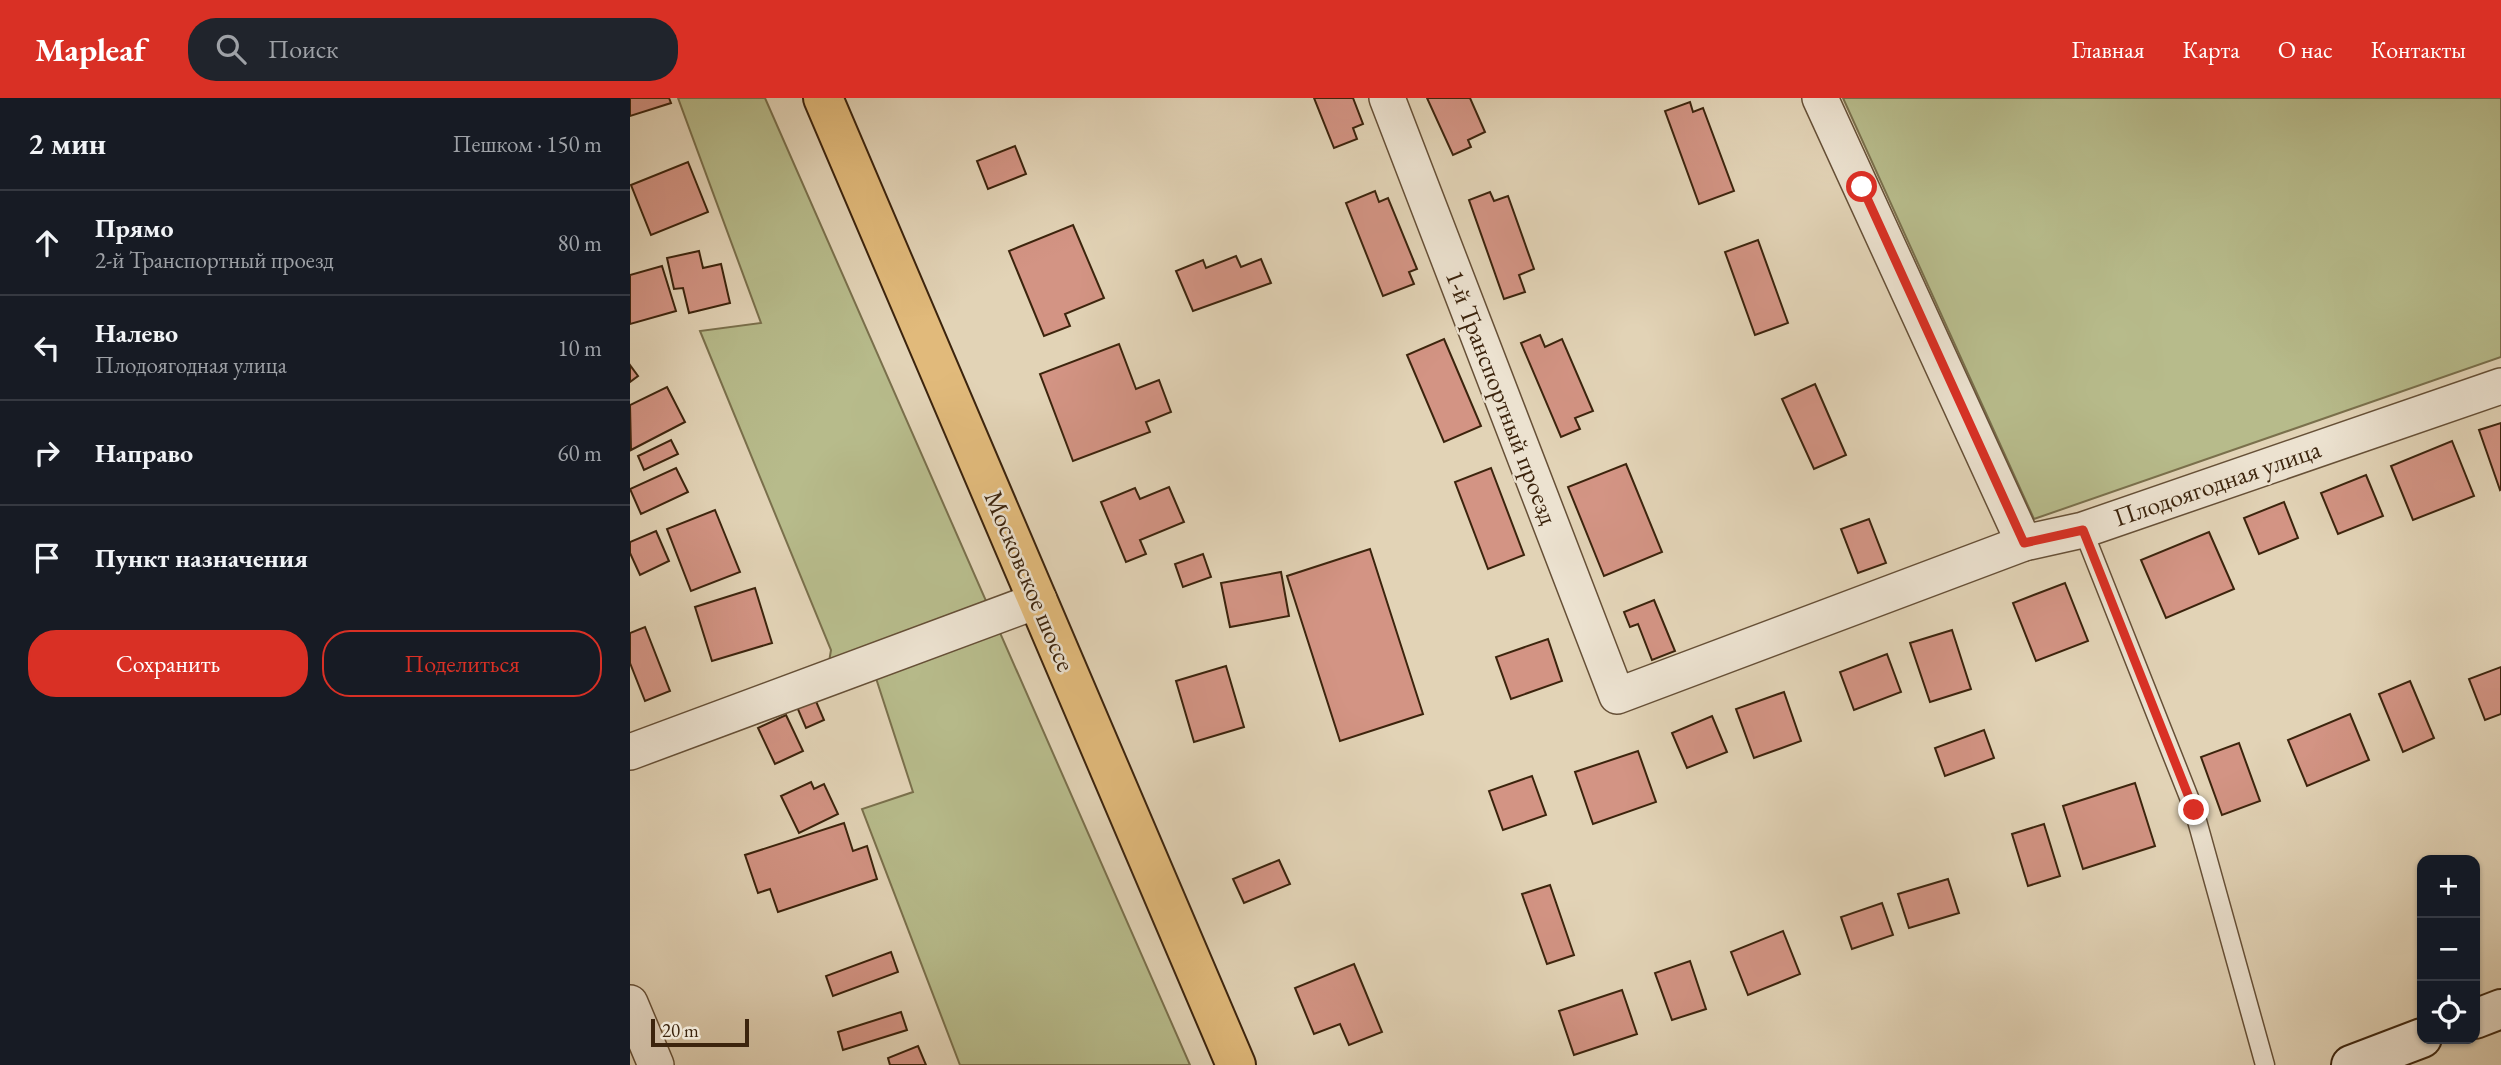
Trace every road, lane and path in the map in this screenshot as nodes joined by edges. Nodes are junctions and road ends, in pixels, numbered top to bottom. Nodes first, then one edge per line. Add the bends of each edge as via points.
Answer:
1 (823, 98) edge
2 (1387, 98) edge
3 (1820, 98) edge
4 (2501, 386) edge
5 (2083, 530) junction
6 (2024, 543) junction
7 (1039, 600) junction
8 (1618, 696) joint
9 (630, 752) edge
10 (630, 1003) edge
11 (2501, 1009) edge
12 (2480, 1017) edge
13 (2417, 1040) edge
14 (656, 1065) edge
15 (1236, 1065) edge
16 (2265, 1065) edge
17 (2351, 1065) edge

1 - 7 main road, Московское шоссе
2 - 8 street, 1-й Транспортный проезд
3 - 6 street
4 - 5 street, Плодоягодная улица
5 - 6 street, Плодоягодная улица
5 - 16 lane via 2194,810
6 - 8 street, Плодоягодная улица
7 - 9 street
7 - 15 main road, Московское шоссе
10 - 14 street
11 - 12 main road
13 - 17 main road

